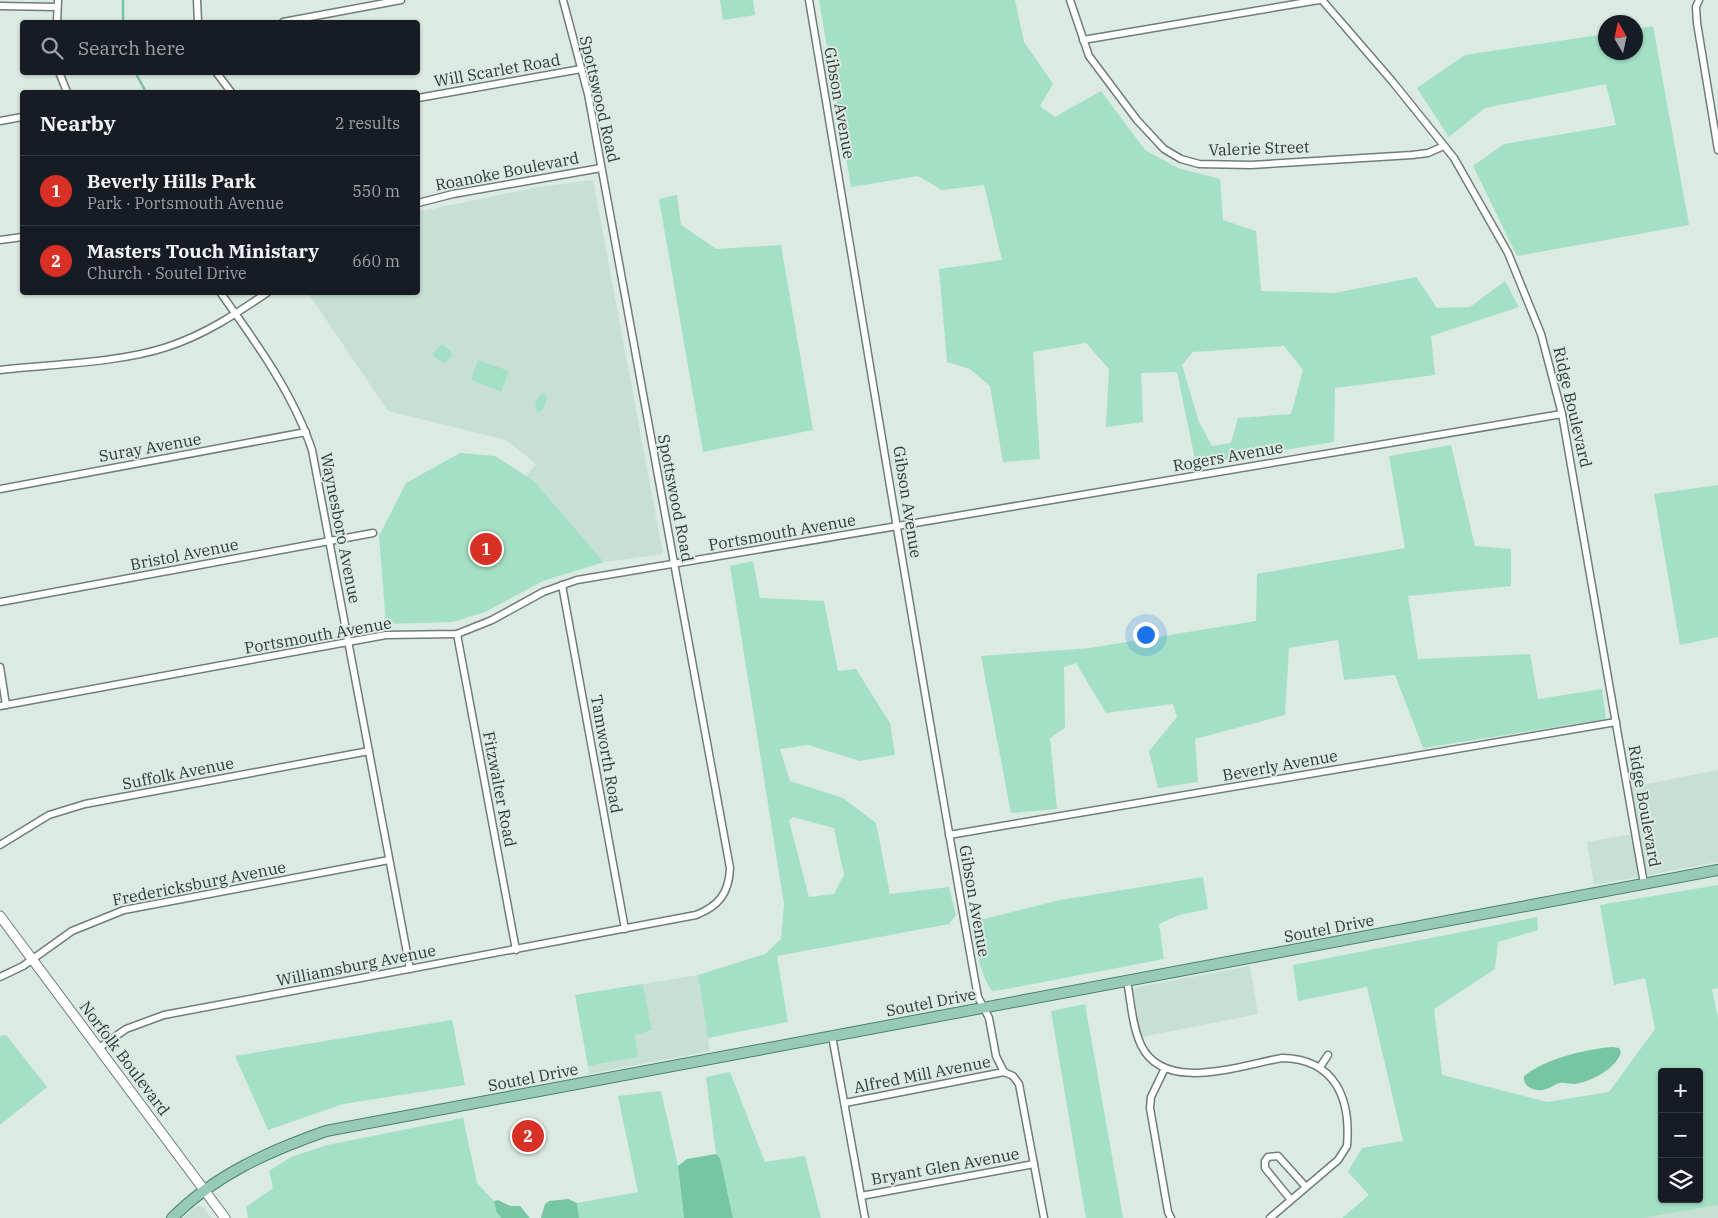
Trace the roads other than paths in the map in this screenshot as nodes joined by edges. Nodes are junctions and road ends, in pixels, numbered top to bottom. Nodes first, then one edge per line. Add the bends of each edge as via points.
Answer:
1 (197, 0) edge
2 (401, 0) edge
3 (563, 0) edge
4 (809, 0) edge
5 (1070, 0) edge
6 (1320, 0) edge
7 (1699, 0) edge
8 (58, 3) edge
9 (0, 6) edge
10 (57, 20) edge
11 (198, 20) edge
12 (295, 20) edge
13 (1083, 40) junction
14 (581, 69) junction
15 (60, 75) edge
16 (218, 75) edge
17 (66, 90) edge
18 (230, 90) edge
19 (420, 98) edge
20 (20, 117) edge
21 (0, 121) edge
22 (1444, 146) junction
23 (1718, 150) edge
24 (601, 168) junction
25 (420, 202) edge
26 (20, 237) edge
27 (0, 240) edge
28 (222, 295) edge
29 (264, 295) edge
30 (236, 314) junction
31 (0, 370) edge
32 (1562, 414) junction
33 (306, 432) junction
34 (0, 489) edge
35 (898, 526) junction
36 (373, 533) dead end
37 (330, 540) junction
38 (674, 564) junction
39 (562, 585) junction
40 (0, 602) edge
41 (457, 634) junction
42 (349, 641) junction
43 (0, 667) edge
44 (3, 706) edge
45 (1616, 722) junction
46 (369, 751) junction
47 (949, 835) junction
48 (0, 845) edge
49 (389, 860) junction
50 (1718, 870) edge
51 (1644, 884) junction
52 (0, 916) edge
53 (624, 929) junction
54 (516, 950) junction
55 (33, 959) junction
56 (410, 969) junction
57 (0, 977) edge
58 (1127, 981) junction
59 (984, 1007) junction
60 (832, 1036) junction
61 (99, 1048) junction
62 (1328, 1055) dead end
63 (1320, 1067) junction
64 (1164, 1068) junction
65 (1004, 1072) junction
66 (845, 1103) junction
67 (1034, 1164) junction
68 (1306, 1187) junction
69 (205, 1191) junction
70 (861, 1196) junction
71 (1291, 1200) junction
72 (172, 1218) edge
73 (225, 1218) edge
74 (865, 1218) edge
75 (1044, 1218) edge
76 (1171, 1218) edge
77 (1270, 1218) edge

1 - 11 street
2 - 12 street
3 - 14 street, Spottswood Road
4 - 35 street, Gibson Avenue
5 - 13 street, Valerie Street
6 - 13 street
6 - 22 street, Ridge Boulevard
7 - 23 street via 1696,6 1698,23
8 - 9 street
8 - 10 street
13 - 22 street, Valerie Street via 1089,56 1137,120 1164,149 1181,159 1251,165 1388,157 1428,153
14 - 19 street, Will Scarlet Road
14 - 24 street, Spottswood Road
15 - 17 street
16 - 18 street
20 - 21 street
22 - 32 street, Ridge Boulevard via 1472,186 1519,278 1543,341
24 - 25 street, Roanoke Boulevard
24 - 38 street, Spottswood Road
26 - 27 street
28 - 30 street, Waynesboro Avenue
29 - 30 street
30 - 31 street via 186,340 148,353
30 - 33 street, Waynesboro Avenue via 285,390
32 - 35 street, Rogers Avenue
32 - 45 street, Ridge Boulevard
33 - 34 street, Suray Avenue
33 - 37 street, Waynesboro Avenue
35 - 38 street, Portsmouth Avenue
35 - 47 street, Gibson Avenue
36 - 37 street, Bristol Avenue
37 - 40 street, Bristol Avenue
37 - 42 street, Waynesboro Avenue
38 - 39 street, Portsmouth Avenue
38 - 53 street, Spottswood Road via 730,868 729,880 721,899 707,911
39 - 41 street, Portsmouth Avenue
39 - 53 street, Tamworth Road
41 - 42 street, Portsmouth Avenue via 386,635
41 - 54 street, Fitzwalter Road
42 - 44 street, Portsmouth Avenue
42 - 46 street, Waynesboro Avenue
43 - 44 street
45 - 47 street, Beverly Avenue
45 - 51 street, Ridge Boulevard
46 - 48 street, Suffolk Avenue via 86,804 49,815
46 - 49 street, Waynesboro Avenue
47 - 59 street, Gibson Avenue via 978,997
49 - 55 street, Fredericksburg Avenue via 124,910 72,931
49 - 56 street, Waynesboro Avenue
50 - 51 main road, Soutel Drive
51 - 58 main road, Soutel Drive
52 - 55 street, Norfolk Boulevard
53 - 54 street, Williamsburg Avenue
54 - 56 street, Williamsburg Avenue
55 - 57 street, Fredericksburg Avenue
55 - 61 street, Norfolk Boulevard
56 - 61 street, Williamsburg Avenue via 150,1018 126,1028
58 - 59 main road, Soutel Drive
58 - 64 street via 1142,1047
59 - 60 main road, Soutel Drive
59 - 65 street, Gibson Avenue via 996,1056
60 - 66 street
60 - 69 main road, Soutel Drive via 326,1132 296,1140 262,1155
61 - 69 street, Norfolk Boulevard
62 - 63 street
63 - 64 street via 1302,1060 1282,1058 1196,1074 1177,1073
63 - 68 street via 1338,1088 1346,1119 1348,1146 1338,1160
64 - 76 street via 1151,1097 1150,1108
65 - 66 street, Alfred Mill Avenue
65 - 67 street via 1019,1084
66 - 70 street
67 - 70 street, Bryant Glen Avenue
67 - 75 street
68 - 71 street
68 - 71 street via 1278,1156 1268,1157 1265,1168
69 - 72 main road, Soutel Drive
69 - 73 street, Norfolk Boulevard
70 - 74 street
71 - 77 street

